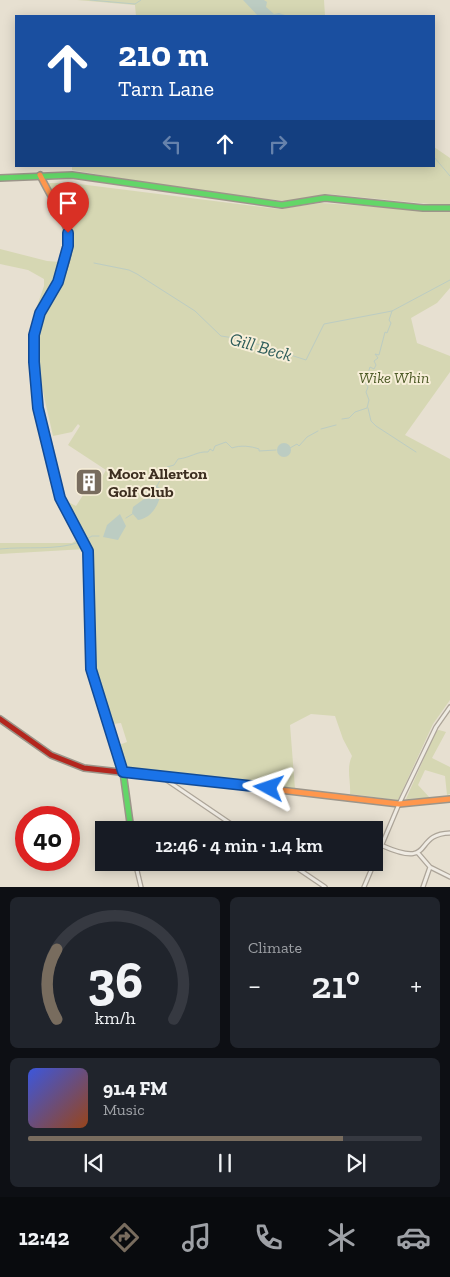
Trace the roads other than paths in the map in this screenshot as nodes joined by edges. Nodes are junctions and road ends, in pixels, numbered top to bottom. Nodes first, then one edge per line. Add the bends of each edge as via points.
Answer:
1 (40, 175) junction
2 (0, 178) edge
3 (450, 208) edge
4 (450, 706) edge
5 (0, 719) edge
6 (123, 772) junction
7 (159, 776) junction
8 (450, 799) edge
9 (399, 804) junction
10 (129, 821) edge
11 (226, 821) edge
12 (450, 833) edge
13 (383, 846) joint
14 (418, 853) junction
15 (430, 867) junction
16 (137, 871) edge
17 (301, 871) edge
18 (371, 871) edge
19 (450, 877) edge
20 (141, 887) edge
21 (325, 887) edge
22 (364, 887) edge
23 (423, 887) edge

1 - 2 street
1 - 3 street via 76,176 282,205 325,198
1 - 6 street via 68,233 68,246 58,282 40,313 34,335 38,408 60,498 88,551 91,669
4 - 9 street via 436,727
5 - 6 street via 51,755 84,768
6 - 7 street
6 - 10 street
7 - 9 street
7 - 11 street
8 - 9 street
9 - 13 street
12 - 14 street via 430,839
13 - 14 street via 401,854
14 - 15 street
15 - 19 street
15 - 23 street
16 - 20 street
17 - 21 street
18 - 22 street

